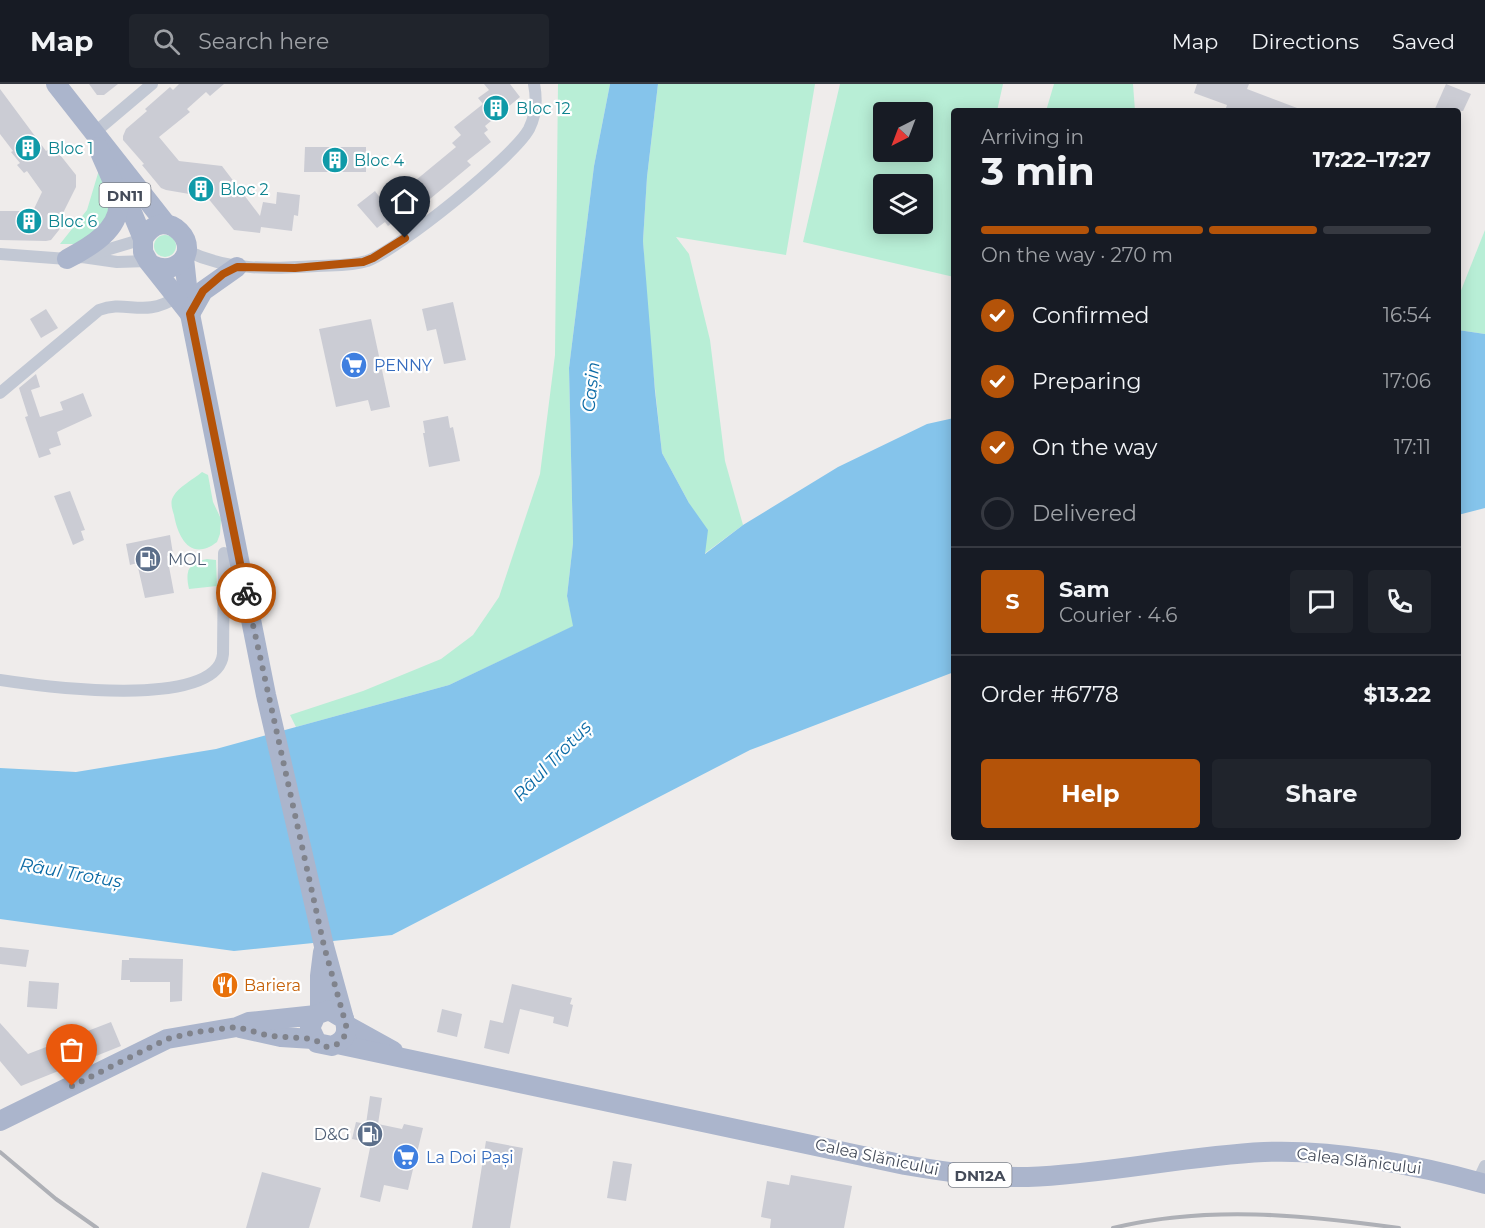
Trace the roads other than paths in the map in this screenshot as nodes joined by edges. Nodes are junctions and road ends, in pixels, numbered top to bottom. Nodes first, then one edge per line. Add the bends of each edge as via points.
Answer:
1 (56, 84) edge
2 (152, 84) edge
3 (534, 84) edge
4 (94, 133) junction
5 (107, 151) junction
6 (166, 224) junction
7 (143, 238) junction
8 (0, 254) edge
9 (185, 255) junction
10 (74, 258) junction
11 (150, 263) junction
12 (237, 267) junction
13 (177, 297) junction
14 (190, 314) junction
15 (0, 393) edge
16 (224, 553) dead end
17 (0, 680) edge
18 (323, 945) junction
19 (318, 1014) junction
20 (345, 1022) junction
21 (237, 1027) junction
22 (313, 1039) junction
23 (338, 1044) junction
24 (417, 1062) junction
25 (0, 1121) edge
26 (1482, 1177) edge

1 - 4 main road, DN11
2 - 4 street
3 - 12 street via 536,99 531,121 515,147 394,246 368,260 348,264
4 - 5 main road, DN11
4 - 10 main road via 119,206 109,229
5 - 6 main road, DN11
5 - 7 main road, DN11
6 - 7 main road, DN11 via 154,227
6 - 9 main road, DN11 via 182,233 187,245
7 - 10 street
7 - 11 main road, DN11 via 143,252
8 - 10 street
9 - 11 main road via 167,269
9 - 12 street
9 - 14 main road, DN11
10 - 11 street
11 - 13 main road, DN11
12 - 14 main road via 203,291
13 - 14 main road, DN11
13 - 15 street via 156,308 99,310
14 - 18 main road, DN11 via 266,695
16 - 17 street via 223,659 212,675 193,683 146,690 66,688
18 - 19 main road, DN11
18 - 20 main road, DN11
19 - 20 main road via 335,1012
19 - 21 main road via 249,1022
19 - 22 main road via 310,1028
20 - 23 main road via 345,1036
20 - 24 main road, Calea Slănicului / DN12A
21 - 22 main road via 270,1036
21 - 25 main road via 167,1039
22 - 23 main road via 322,1046
23 - 24 main road, Calea Slănicului / DN12A
24 - 26 main road, Calea Slănicului / DN12A via 950,1172 1038,1176 1266,1152 1347,1157

